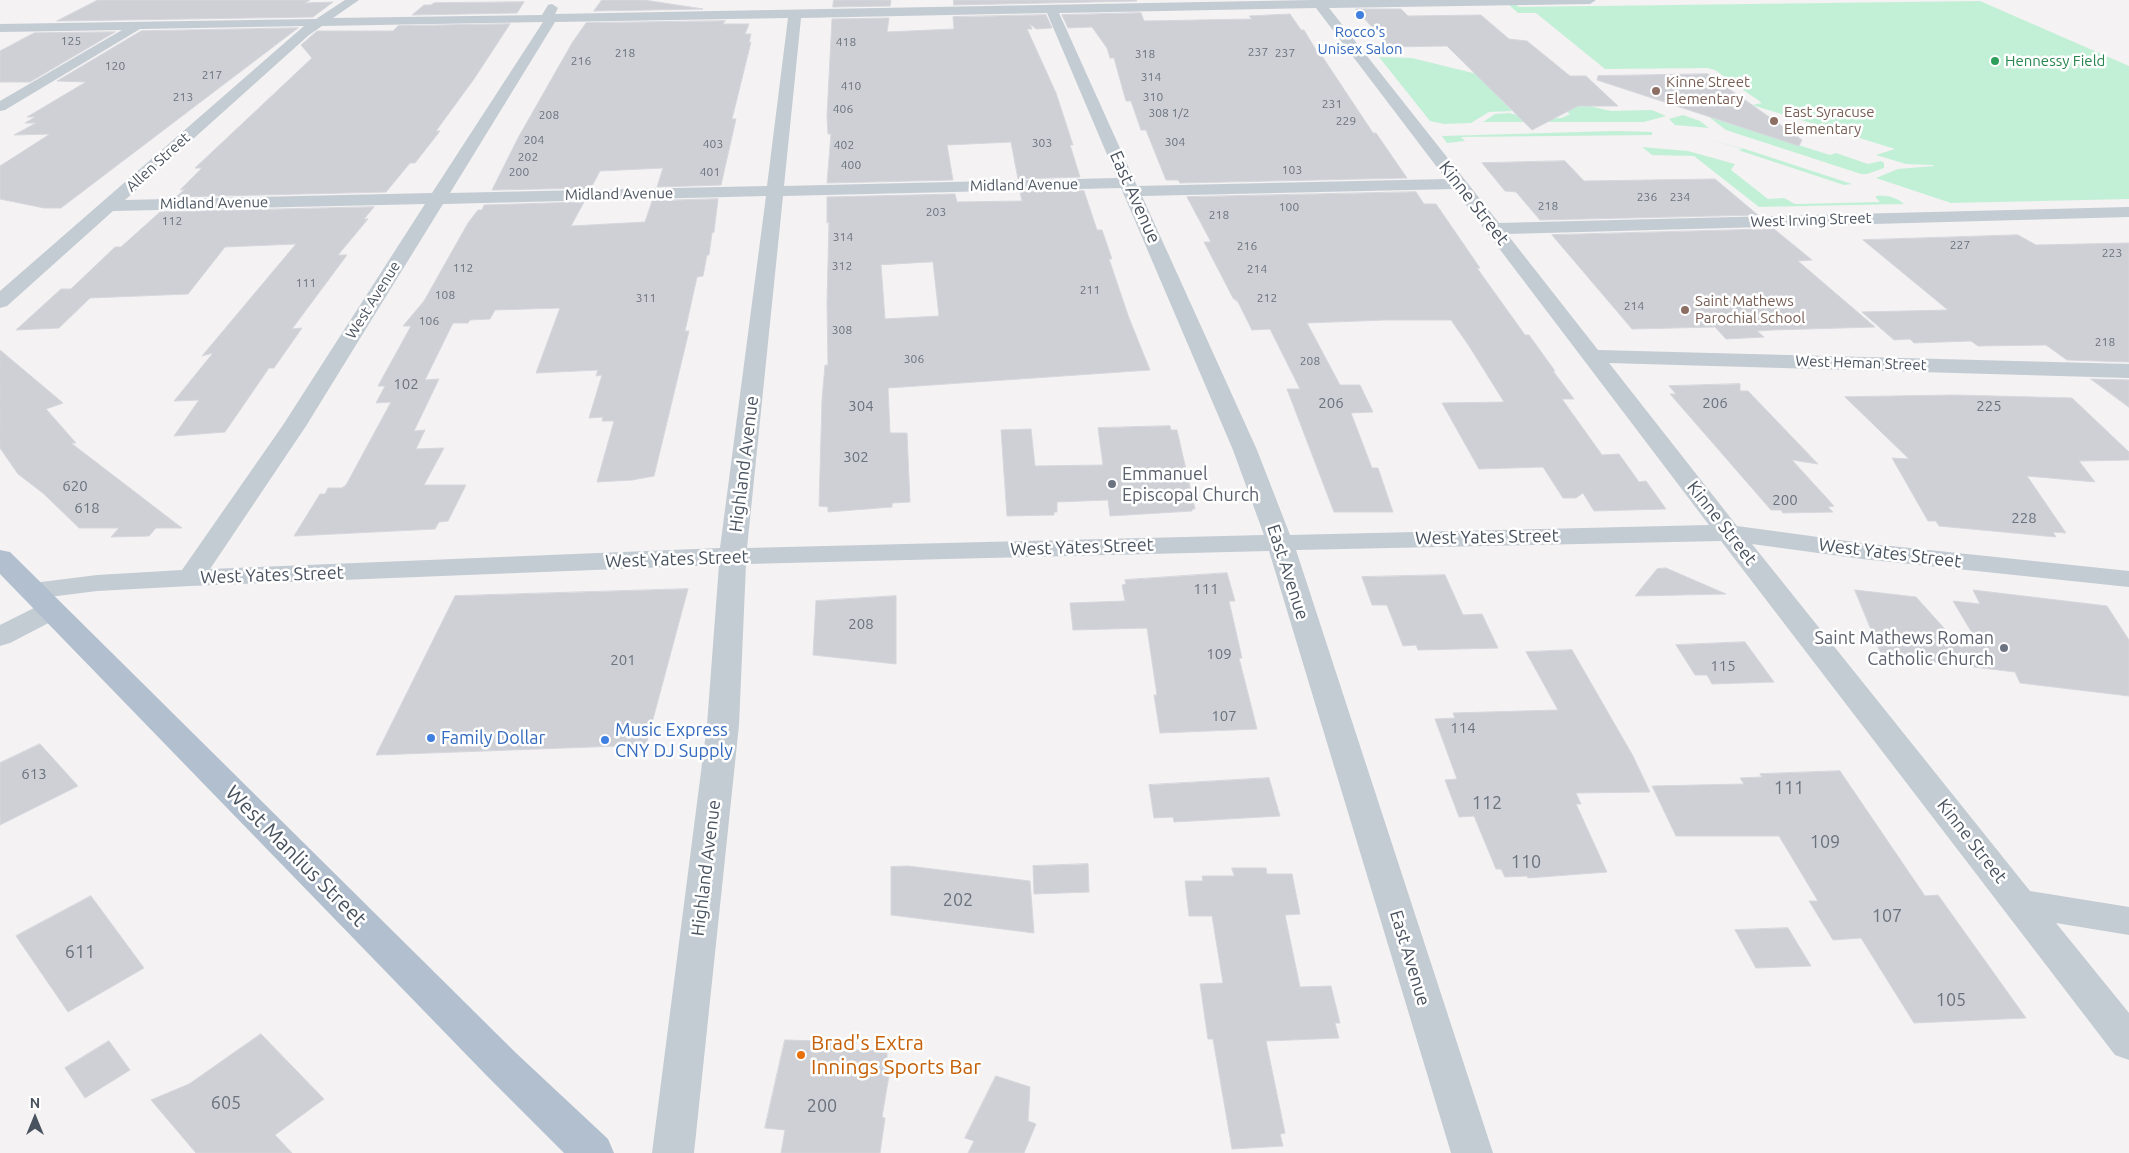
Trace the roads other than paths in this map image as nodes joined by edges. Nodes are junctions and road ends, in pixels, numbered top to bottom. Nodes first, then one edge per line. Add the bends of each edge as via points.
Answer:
1 (352, 0) edge
2 (558, 0) edge
3 (1590, 0) edge
4 (1320, 3) edge
5 (919, 6) edge
6 (1052, 11) junction
7 (795, 15) junction
8 (551, 19) junction
9 (317, 23) junction
10 (137, 26) junction
11 (0, 28) edge
12 (0, 106) edge
13 (1459, 184) junction
14 (1131, 187) junction
15 (776, 190) junction
16 (438, 197) junction
17 (108, 206) junction
18 (2129, 212) edge
19 (1494, 229) junction
20 (0, 302) edge
21 (1593, 356) junction
22 (2129, 371) edge
23 (1729, 533) junction
24 (1280, 542) junction
25 (733, 556) junction
26 (0, 558) edge
27 (190, 578) junction
28 (2129, 579) edge
29 (42, 600) junction
30 (0, 637) edge
31 (2020, 903) junction
32 (2129, 921) edge
33 (2129, 1043) edge
34 (593, 1153) edge
35 (673, 1153) edge
36 (1472, 1153) edge

1 - 9 street, Allen Street
2 - 8 street, West Avenue via 548,14
3 - 4 street
4 - 6 street
4 - 13 street, Kinne Street
5 - 6 street
5 - 7 street
6 - 14 street, East Avenue
7 - 8 street
7 - 15 street, Highland Avenue
8 - 9 street
8 - 16 street, West Avenue
9 - 10 street
9 - 17 street, Allen Street
10 - 11 street
10 - 12 street
13 - 14 street, Midland Avenue
13 - 19 street, Kinne Street
14 - 15 street, Midland Avenue
14 - 24 street, East Avenue via 1245,450
15 - 16 street, Midland Avenue
15 - 25 street, Highland Avenue
16 - 17 street, Midland Avenue
16 - 27 street, West Avenue via 294,426
17 - 20 street, Allen Street
18 - 19 street, West Irving Street
19 - 21 street, Kinne Street
21 - 22 street, West Heman Street
21 - 23 street, Kinne Street
23 - 24 street, West Yates Street
23 - 28 street, West Yates Street via 1862,551
23 - 31 street, Kinne Street
24 - 25 street, West Yates Street
24 - 36 street, East Avenue
25 - 27 street, West Yates Street
25 - 35 street, Highland Avenue via 723,725
26 - 29 main road, West Manlius Street
27 - 29 street, West Yates Street via 97,583
29 - 30 street
29 - 34 main road, West Manlius Street
31 - 32 street
31 - 33 street, Kinne Street

